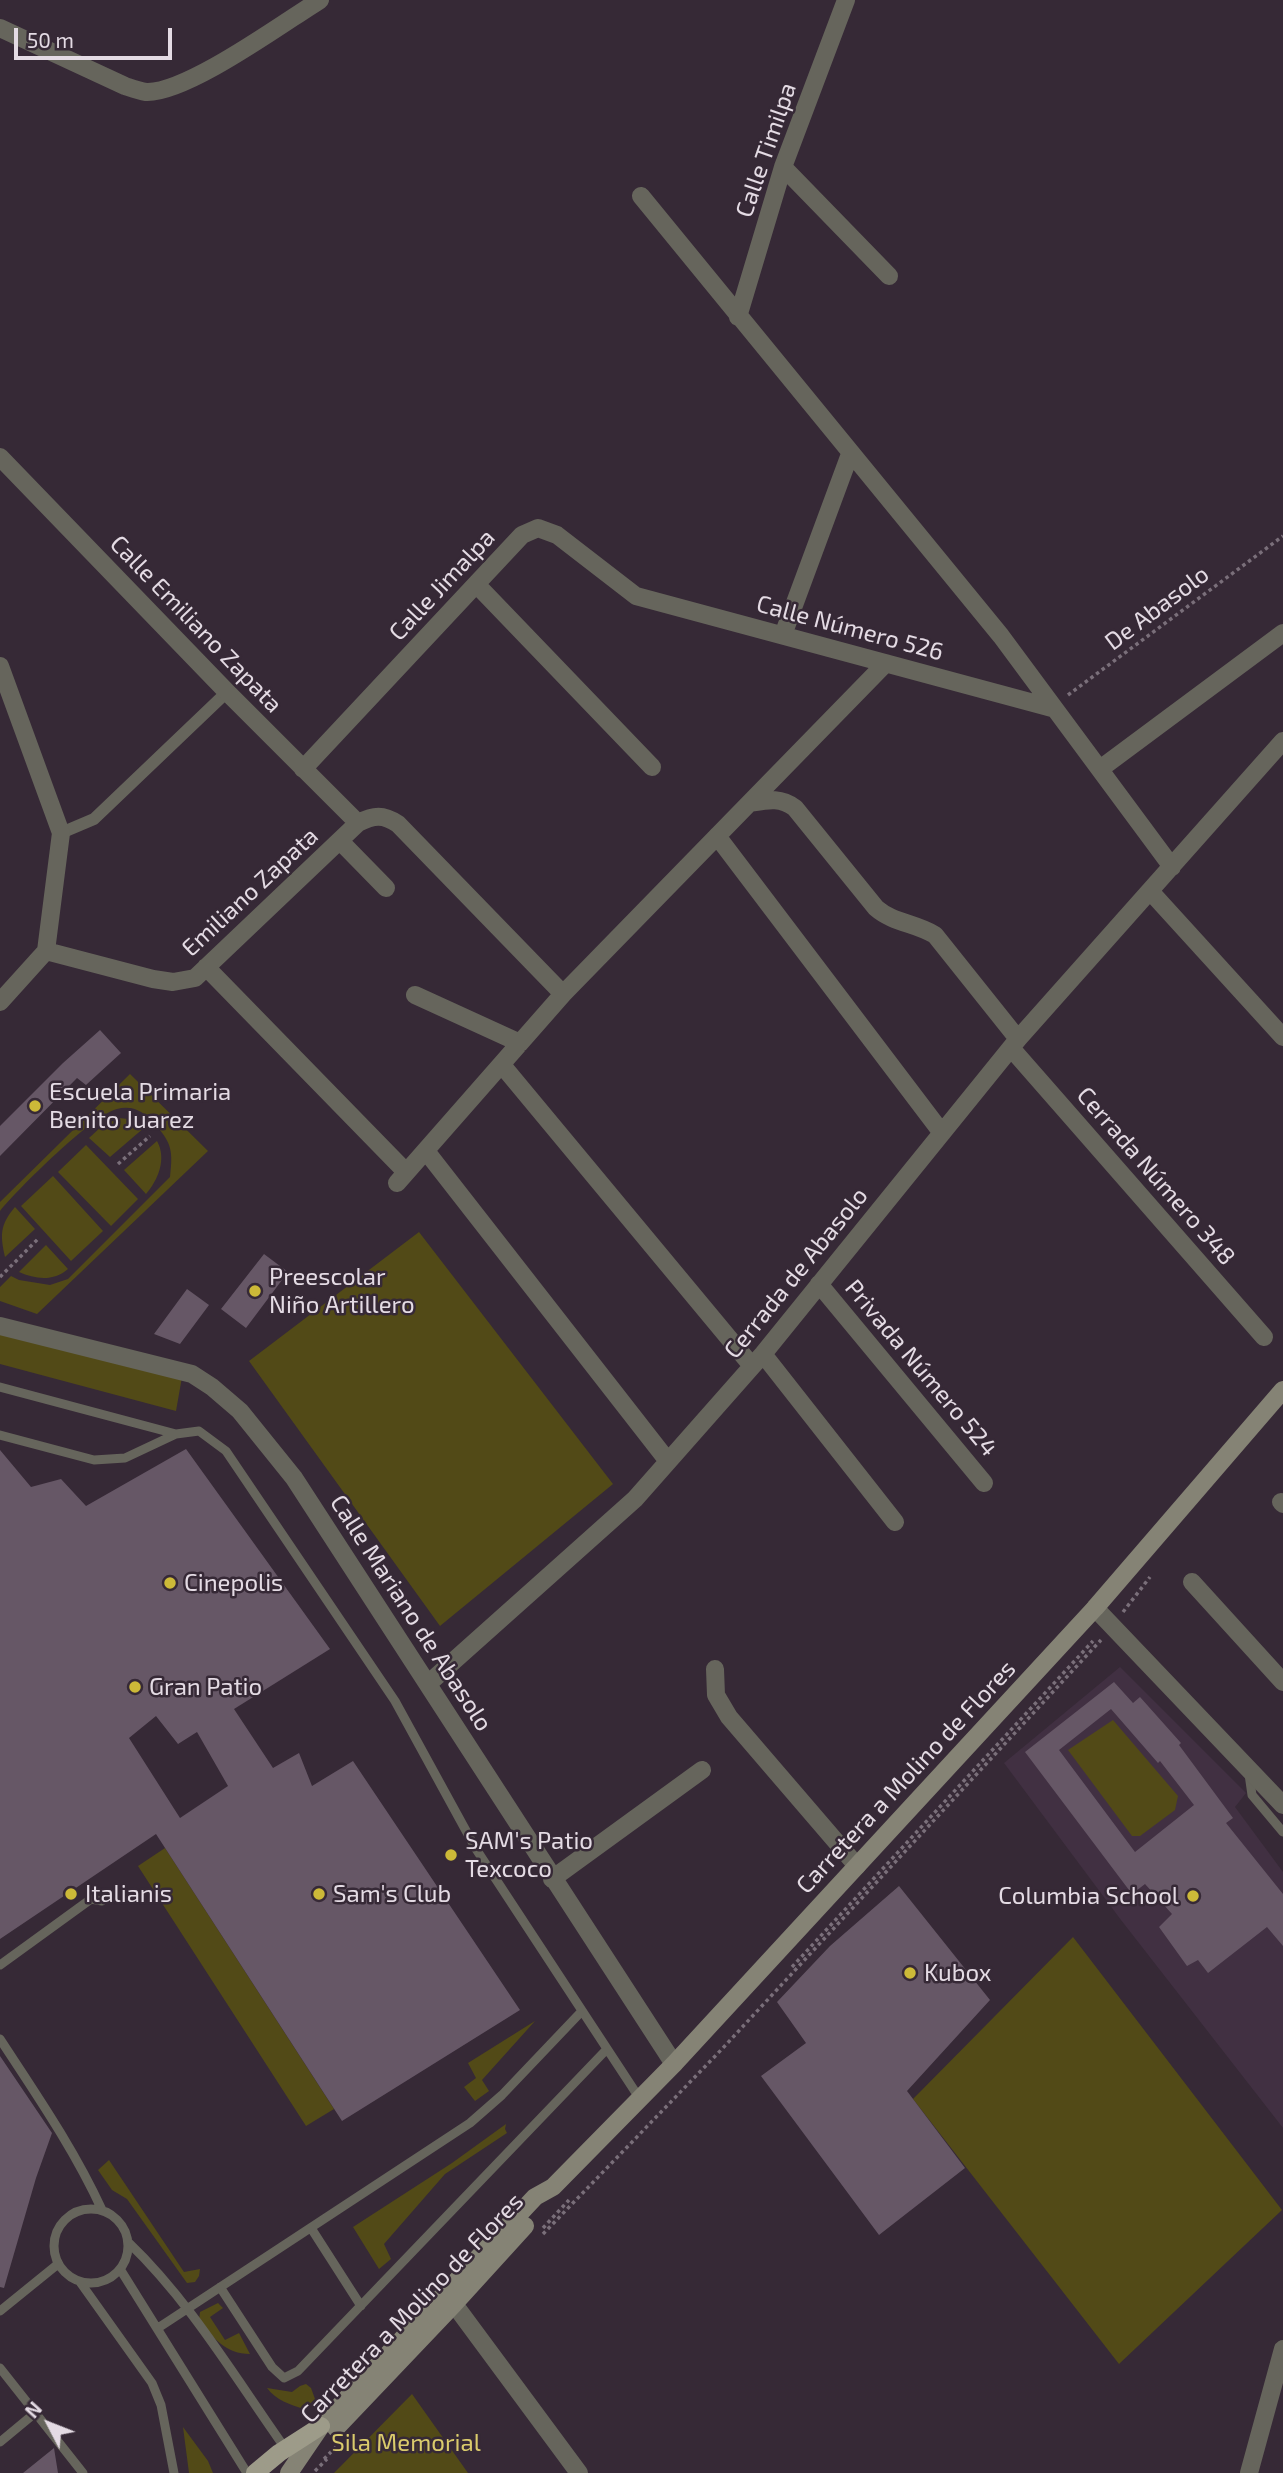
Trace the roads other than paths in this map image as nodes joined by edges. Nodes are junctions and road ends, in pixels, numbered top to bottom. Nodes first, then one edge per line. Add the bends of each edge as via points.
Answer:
1 (320, 0) edge
2 (846, 0) edge
3 (0, 28) edge
4 (783, 167) junction
5 (642, 196) dead end
6 (889, 276) dead end
7 (738, 317) junction
8 (850, 454) junction
9 (0, 457) edge
10 (477, 584) junction
11 (636, 596) joint
12 (1283, 633) edge
13 (783, 635) junction
14 (886, 663) junction
15 (0, 666) edge
16 (227, 692) junction
17 (1052, 708) junction
18 (1283, 741) edge
19 (652, 767) dead end
20 (303, 769) junction
21 (1100, 769) junction
22 (750, 803) junction
23 (358, 823) junction
24 (61, 833) junction
25 (718, 836) junction
26 (340, 841) junction
27 (1172, 867) junction
28 (386, 888) dead end
29 (1150, 891) junction
30 (46, 951) junction
31 (206, 967) junction
32 (563, 994) junction
33 (415, 995) dead end
34 (0, 1002) edge
35 (1283, 1037) edge
36 (520, 1043) junction
37 (1014, 1044) junction
38 (502, 1065) junction
39 (942, 1133) junction
40 (426, 1150) junction
41 (819, 1284) junction
42 (0, 1326) edge
43 (1264, 1337) dead end
44 (757, 1360) junction
45 (0, 1387) edge
46 (1283, 1390) edge
47 (176, 1433) junction
48 (0, 1436) edge
49 (667, 1460) junction
50 (984, 1483) dead end
51 (895, 1522) dead end
52 (1192, 1582) dead end
53 (1095, 1608) junction
54 (715, 1669) dead end
55 (1283, 1682) edge
56 (429, 1683) junction
57 (1247, 1765) junction
58 (702, 1770) dead end
59 (1283, 1805) edge
60 (1283, 1832) edge
61 (857, 1866) junction
62 (552, 1879) junction
63 (102, 1901) dead end
64 (0, 1965) edge
65 (581, 2012) junction
66 (0, 2039) edge
67 (607, 2049) junction
68 (674, 2064) junction
69 (640, 2099) junction
70 (553, 2187) junction
71 (102, 2210) junction
72 (311, 2228) junction
73 (128, 2242) junction
74 (58, 2264) junction
75 (120, 2269) junction
76 (80, 2282) junction
77 (220, 2287) junction
78 (454, 2304) junction
79 (361, 2306) junction
80 (187, 2309) junction
81 (0, 2311) edge
82 (158, 2328) junction
83 (1283, 2349) edge
84 (0, 2368) edge
85 (35, 2413) junction
86 (0, 2442) edge
87 (292, 2452) junction
88 (83, 2473) edge
89 (174, 2473) edge
90 (247, 2473) edge
91 (255, 2473) edge
92 (278, 2473) edge
93 (289, 2473) edge
94 (579, 2473) edge
95 (1248, 2473) edge

1 - 3 street via 177,86 146,92
2 - 4 street, Calle Timilpa
4 - 6 street
4 - 7 street, Calle Timilpa
5 - 7 street
7 - 8 street
8 - 13 street
8 - 17 street via 1000,636
9 - 16 street, Calle Emiliano Zapata
10 - 11 street, Calle Jimalpa via 522,535 538,528 557,535
10 - 19 street
10 - 20 street, Calle Jimalpa
11 - 13 street, Calle Número 526
12 - 21 street
13 - 14 street, Calle Número 526
14 - 17 street, Calle Número 526
14 - 22 street
15 - 24 street
16 - 20 street, Calle Emiliano Zapata
16 - 24 street via 94,819
17 - 21 street
18 - 27 street, Cerrada de Abasolo
20 - 23 street, Calle Emiliano Zapata
21 - 27 street
22 - 25 street
22 - 37 street, Cerrada Número 348 via 786,801 886,917 935,935
23 - 26 street, Emiliano Zapata
23 - 32 street via 386,816 398,824
24 - 30 street
25 - 32 street
25 - 39 street
26 - 28 street
26 - 31 street, Emiliano Zapata
27 - 29 street, Cerrada de Abasolo
29 - 35 street
29 - 37 street, Cerrada de Abasolo
30 - 31 street, Emiliano Zapata via 173,982 195,978
30 - 34 street
31 - 40 street via 401,1177
32 - 36 street
33 - 36 street
36 - 38 street
37 - 39 street, Cerrada de Abasolo
37 - 43 street, Cerrada Número 348
38 - 40 street
38 - 44 street
39 - 41 street, Cerrada de Abasolo
40 - 49 street
41 - 44 street, Cerrada de Abasolo
41 - 50 street, Privada Número 524
42 - 56 street, Calle Mariano de Abasolo via 192,1374 212,1387 240,1411 294,1478
44 - 49 street, Cerrada de Abasolo
44 - 51 street
45 - 47 lane
46 - 53 main road, Carretera a Molino de Flores
47 - 48 lane via 125,1458 94,1460
47 - 65 lane via 199,1431 226,1451 395,1701 476,1849
49 - 56 street, Cerrada de Abasolo via 609,1524
52 - 55 street
53 - 57 street
53 - 61 main road, Carretera a Molino de Flores
54 - 61 street via 716,1695 729,1717
56 - 62 street, Calle Mariano de Abasolo
57 - 59 street
57 - 60 lane via 1252,1795
58 - 62 street
61 - 68 main road, Carretera a Molino de Flores
62 - 68 street, Calle Mariano de Abasolo
63 - 64 lane via 91,1899
65 - 67 lane
65 - 72 lane via 470,2123
66 - 71 lane via 59,2130
67 - 69 lane
67 - 79 lane
68 - 69 main road, Carretera a Molino de Flores
69 - 70 main road, Carretera a Molino de Flores
70 - 78 main road, Carretera a Molino de Flores via 543,2206
70 - 87 main road, Carretera a Molino de Flores via 535,2197
71 - 73 lane via 124,2228
71 - 74 lane via 87,2208 62,2222 53,2250
72 - 77 lane
72 - 79 lane
73 - 75 lane
73 - 80 lane
74 - 76 lane
74 - 81 lane
75 - 76 lane via 109,2279
75 - 82 lane
76 - 89 lane via 152,2383 162,2405
77 - 79 lane via 284,2378 298,2371
77 - 80 lane
78 - 87 main road, Carretera a Molino de Flores via 330,2434
78 - 94 street
80 - 82 lane
80 - 87 lane
82 - 90 lane
83 - 95 street
84 - 85 lane
85 - 86 lane
85 - 88 lane
87 - 91 main road
87 - 92 main road, Carretera a Molino de Flores
87 - 93 main road, Carretera a Molino de Flores

